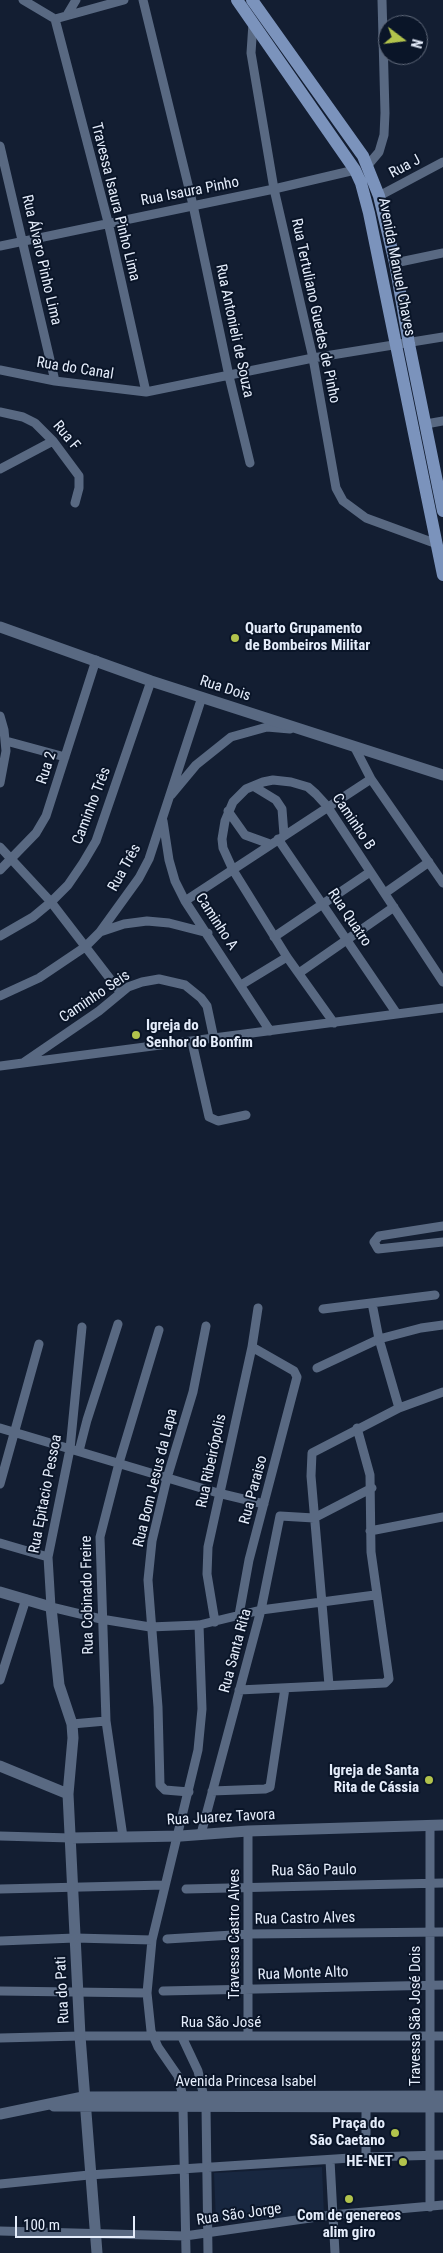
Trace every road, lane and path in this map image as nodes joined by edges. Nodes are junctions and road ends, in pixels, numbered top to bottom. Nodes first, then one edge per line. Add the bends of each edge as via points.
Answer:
1 (23, 0) edge
2 (76, 0) edge
3 (124, 0) edge
4 (143, 0) edge
5 (237, 0) edge
6 (252, 0) edge
7 (382, 0) edge
8 (67, 15) junction
9 (55, 19) junction
10 (253, 24) junction
11 (0, 146) edge
12 (443, 162) edge
13 (368, 164) junction
14 (355, 170) junction
15 (274, 189) junction
16 (379, 196) junction
17 (194, 205) junction
18 (108, 222) junction
19 (23, 242) junction
20 (0, 246) edge
21 (443, 253) edge
22 (395, 263) junction
23 (443, 337) edge
24 (409, 344) junction
25 (396, 346) junction
26 (313, 358) junction
27 (0, 370) edge
28 (229, 376) junction
29 (55, 380) junction
30 (146, 392) junction
31 (0, 412) edge
32 (443, 421) edge
33 (426, 424) junction
34 (54, 441) junction
35 (250, 463) dead end
36 (0, 469) edge
37 (75, 504) dead end
38 (443, 510) edge
39 (437, 544) junction
40 (443, 575) edge
41 (0, 627) edge
42 (96, 660) junction
43 (151, 681) junction
44 (202, 698) junction
45 (0, 716) edge
46 (298, 729) junction
47 (6, 741) junction
48 (355, 748) junction
49 (66, 757) junction
50 (443, 775) edge
51 (371, 779) junction
52 (0, 783) edge
53 (252, 786) junction
54 (168, 799) junction
55 (327, 806) junction
56 (228, 811) junction
57 (162, 818) junction
58 (277, 839) junction
59 (0, 848) edge
60 (10, 859) junction
61 (429, 862) junction
62 (0, 870) edge
63 (233, 870) junction
64 (370, 872) junction
65 (443, 883) edge
66 (385, 893) junction
67 (185, 901) junction
68 (51, 902) junction
69 (323, 903) junction
70 (394, 907) junction
71 (100, 932) junction
72 (208, 933) junction
73 (0, 936) edge
74 (274, 937) junction
75 (347, 939) junction
76 (85, 947) junction
77 (287, 957) junction
78 (299, 973) junction
79 (443, 982) edge
80 (241, 985) junction
81 (121, 993) junction
82 (0, 996) edge
83 (443, 1008) edge
84 (397, 1014) junction
85 (334, 1023) junction
86 (270, 1031) junction
87 (214, 1039) junction
88 (192, 1042) junction
89 (23, 1063) junction
90 (0, 1066) edge
91 (246, 1115) dead end
92 (443, 1226) edge
93 (443, 1242) edge
94 (435, 1295) dead end
95 (372, 1303) junction
96 (258, 1308) dead end
97 (323, 1309) dead end
98 (118, 1324) dead end
99 (443, 1325) edge
100 (206, 1326) dead end
101 (82, 1327) dead end
102 (159, 1330) dead end
103 (379, 1339) junction
104 (39, 1344) dead end
105 (252, 1347) junction
106 (317, 1368) dead end
107 (443, 1392) edge
108 (399, 1408) junction
109 (0, 1428) edge
110 (357, 1428) junction
111 (14, 1433) junction
112 (75, 1450) junction
113 (119, 1463) junction
114 (167, 1478) junction
115 (0, 1484) edge
116 (372, 1488) junction
117 (218, 1493) junction
118 (264, 1504) junction
119 (443, 1517) edge
120 (314, 1518) junction
121 (370, 1530) junction
122 (0, 1542) edge
123 (48, 1556) junction
124 (0, 1592) edge
125 (375, 1594) junction
126 (26, 1600) junction
127 (322, 1601) junction
128 (51, 1607) junction
129 (257, 1611) junction
130 (241, 1614) junction
131 (102, 1620) junction
132 (215, 1622) junction
133 (198, 1625) junction
134 (150, 1627) junction
135 (0, 1680) edge
136 (329, 1685) junction
137 (285, 1688) junction
138 (239, 1690) junction
139 (106, 1721) junction
140 (72, 1724) junction
141 (0, 1766) edge
142 (212, 1791) junction
143 (189, 1792) junction
144 (68, 1794) junction
145 (443, 1825) edge
146 (430, 1826) junction
147 (248, 1831) junction
148 (199, 1835) junction
149 (0, 1836) edge
150 (179, 1836) junction
151 (122, 1837) junction
152 (71, 1838) junction
153 (431, 1883) junction
154 (443, 1883) edge
155 (165, 1885) junction
156 (249, 1886) junction
157 (73, 1887) junction
158 (0, 1888) edge
159 (186, 1889) dead end
160 (430, 1932) junction
161 (443, 1932) edge
162 (249, 1934) junction
163 (75, 1938) junction
164 (0, 1940) edge
165 (152, 1940) junction
166 (167, 1940) dead end
167 (429, 1985) junction
168 (443, 1985) edge
169 (249, 1990) junction
170 (0, 1991) edge
171 (79, 1991) junction
172 (163, 1991) dead end
173 (146, 1993) junction
174 (80, 2036) junction
175 (182, 2036) junction
176 (248, 2036) junction
177 (430, 2036) junction
178 (443, 2036) edge
179 (157, 2037) junction
180 (0, 2038) edge
181 (443, 2096) edge
182 (430, 2101) junction
183 (84, 2102) junction
184 (193, 2102) junction
185 (366, 2102) junction
186 (443, 2108) edge
187 (0, 2114) edge
188 (431, 2155) junction
189 (443, 2155) edge
190 (366, 2157) junction
191 (330, 2160) junction
192 (203, 2168) junction
193 (185, 2170) junction
194 (89, 2174) junction
195 (0, 2184) edge
196 (443, 2205) edge
197 (430, 2206) junction
198 (331, 2215) junction
199 (0, 2231) edge
200 (96, 2234) junction
201 (205, 2234) junction
202 (188, 2235) junction
203 (97, 2253) edge
204 (186, 2253) edge
205 (208, 2253) edge
206 (335, 2253) edge

1 - 9 street
2 - 8 street
3 - 8 street
4 - 17 street, Rua Antonieli de Souza
5 - 10 main road, Avenida Manuel Chaves
6 - 13 main road, Avenida Manuel Chaves
7 - 13 street via 384,135 379,152
8 - 9 street
9 - 18 street, Travessa Isaura Pinho Lima
10 - 14 main road, Avenida Manuel Chaves
10 - 15 street, Rua Tertuliano Guedes de Pinho via 251,53
11 - 19 street, Rua Álvaro Pinho Lima
12 - 16 street, Rua J
13 - 16 main road, Avenida Manuel Chaves
14 - 15 street, Rua Isaura Pinho
14 - 25 main road, Avenida Manuel Chaves via 369,212
15 - 17 street, Rua Isaura Pinho
15 - 26 street, Rua Tertuliano Guedes de Pinho
16 - 22 main road, Avenida Manuel Chaves
17 - 18 street, Rua Isaura Pinho
17 - 28 street, Rua Antonieli de Souza
18 - 19 street, Rua Isaura Pinho
18 - 30 street, Travessa Isaura Pinho Lima
19 - 20 street, Rua Isaura Pinho
19 - 29 street, Rua Álvaro Pinho Lima
21 - 22 street
22 - 24 main road, Avenida Manuel Chaves
23 - 24 street, Rua do Canal
24 - 25 street, Rua do Canal
24 - 33 main road, Avenida Manuel Chaves
25 - 26 street, Rua do Canal
25 - 39 main road, Avenida Manuel Chaves
26 - 28 street, Rua do Canal
26 - 39 street, Rua Tertuliano Guedes de Pinho via 336,488 343,501 366,518
27 - 29 street, Rua do Canal
28 - 30 street, Rua do Canal
28 - 35 street, Rua Antonieli de Souza
29 - 30 street, Rua do Canal
31 - 34 street, Rua F via 35,423
32 - 33 street
33 - 38 main road, Avenida Manuel Chaves
34 - 36 street
34 - 37 street, Rua F via 79,476
39 - 40 main road, Avenida Manuel Chaves
41 - 42 street, Rua Dois
42 - 43 street, Rua Dois
42 - 49 street, Rua 2
43 - 44 street, Rua Dois
43 - 68 street, Caminho Três via 96,841 68,885
44 - 46 street, Rua Dois
44 - 54 street, Rua Três
45 - 47 street
46 - 48 street, Rua Dois
46 - 54 street via 267,727 231,737 196,765
47 - 49 street
47 - 52 street via 6,762
48 - 50 street, Rua Dois
48 - 51 street
49 - 60 street, Rua 2 via 46,816 36,833
51 - 55 street
51 - 61 street
53 - 55 street, Caminho B via 273,780 291,782 308,787
53 - 56 street, Caminho B via 240,794
53 - 58 street via 276,800 283,814
54 - 57 street, Rua Três
55 - 58 street
55 - 64 street, Caminho B
56 - 58 street via 246,834
56 - 63 street, Caminho B via 222,839
57 - 67 street, Caminho A via 169,860
57 - 71 street, Rua Três via 146,865
58 - 63 street
58 - 69 street, Rua Quatro
59 - 60 street
60 - 62 street, Rua 2
60 - 68 street
61 - 65 street
61 - 66 street
63 - 67 street
63 - 74 street, Caminho B
64 - 66 street, Caminho B
64 - 69 street
66 - 70 street, Caminho B
67 - 72 street, Caminho A
68 - 73 street, Caminho Três
68 - 76 street
69 - 74 street
69 - 75 street, Rua Quatro
70 - 75 street
70 - 79 street, Caminho B
71 - 72 street via 147,921
71 - 76 street, Rua Três
72 - 80 street, Caminho A
74 - 77 street, Caminho B
75 - 78 street
75 - 84 street, Rua Quatro
76 - 81 street
76 - 82 street, Rua Três via 39,978
77 - 78 street, Caminho B
77 - 80 street
78 - 85 street, Caminho B
80 - 86 street, Caminho A
81 - 87 street, Caminho Seis via 150,980 168,980 185,985 194,990 206,1006
81 - 89 street, Caminho Seis
83 - 84 street, Caminho Seis
84 - 85 street, Caminho Seis
85 - 86 street, Caminho Seis
86 - 87 street, Caminho Seis
87 - 88 street, Caminho Seis
88 - 89 street, Caminho Seis
88 - 91 street via 209,1117 218,1121
89 - 90 street, Caminho Seis
92 - 93 street via 379,1236 374,1240 378,1250
94 - 95 street
95 - 97 street
95 - 103 street
96 - 105 street, Rua Ribeirópolis
98 - 112 street
99 - 103 street
100 - 114 street, Rua Bom Jesus da Lapa via 192,1392
101 - 112 street, Rua Epitacio Pessoa
102 - 113 street, Rua Cobinado Freire
103 - 106 street
103 - 108 street
104 - 111 street
105 - 117 street, Rua Ribeirópolis
105 - 118 street, Rua Paraiso via 295,1372 296,1379
107 - 108 street
108 - 110 street
109 - 111 street
110 - 116 street via 369,1464
110 - 120 street via 312,1454
111 - 112 street
111 - 115 street
112 - 113 street
112 - 123 street, Rua Epitacio Pessoa
113 - 114 street
113 - 131 street, Rua Cobinado Freire via 100,1537
114 - 117 street
114 - 134 street, Rua Bom Jesus da Lapa via 150,1559
116 - 120 street
116 - 121 street
117 - 118 street
117 - 132 street, Rua Ribeirópolis via 207,1559
118 - 130 street, Rua Paraiso
119 - 121 street
120 - 127 street
120 - 129 street, Rua Santa Rita via 280,1516
121 - 125 street
122 - 123 street
123 - 128 street, Rua Epitacio Pessoa
124 - 126 street
125 - 127 street
125 - 136 street via 389,1679 385,1683
126 - 128 street
126 - 135 street
127 - 129 street
127 - 136 street
128 - 131 street
128 - 140 street, Rua Epitacio Pessoa via 58,1686
129 - 130 street
129 - 138 street, Rua Santa Rita
130 - 132 street
131 - 134 street
131 - 139 street, Rua Cobinado Freire
132 - 133 street
133 - 134 street
133 - 143 street via 201,1728
134 - 143 street, Rua Bom Jesus da Lapa via 158,1707 161,1788
136 - 137 street
137 - 138 street
137 - 142 street via 270,1787 265,1790
138 - 142 street, Rua Santa Rita
139 - 140 street
139 - 151 street, Rua Cobinado Freire
140 - 144 street, Rua do Pati
141 - 144 street
142 - 148 street, Rua Santa Rita
143 - 150 street
144 - 152 street, Rua do Pati
145 - 146 street, Rua Juarez Tavora
146 - 147 street, Rua Juarez Tavora
146 - 153 street, Travessa São José Dois
147 - 148 street, Rua Juarez Tavora
147 - 156 street, Travessa Castro Alves
148 - 150 street, Rua Juarez Tavora
149 - 152 street, Rua Juarez Tavora
150 - 151 street, Rua Juarez Tavora
150 - 155 street
151 - 152 street, Rua Juarez Tavora
152 - 157 street, Rua do Pati
153 - 154 street, Rua São Paulo
153 - 156 street, Rua São Paulo
153 - 160 street, Travessa São José Dois
155 - 157 street
155 - 165 street
156 - 159 street, Rua São Paulo
156 - 162 street, Travessa Castro Alves
157 - 158 street
157 - 163 street, Rua do Pati
160 - 161 street, Rua Castro Alves
160 - 162 street, Rua Castro Alves
160 - 167 street, Travessa São José Dois
162 - 166 street, Rua Castro Alves
162 - 169 street, Travessa Castro Alves
163 - 164 street
163 - 165 street
163 - 171 street, Rua do Pati
165 - 173 street
167 - 168 street, Rua Monte Alto
167 - 169 street, Rua Monte Alto
167 - 177 street, Travessa São José Dois
169 - 172 street, Rua Monte Alto
169 - 176 street, Travessa Castro Alves
170 - 171 street
171 - 173 street
171 - 174 street, Rua do Pati
173 - 179 street
174 - 179 street, Rua São José
174 - 180 street, Rua São José
174 - 183 street, Rua do Pati
175 - 176 street, Rua São José
175 - 179 street, Rua São José
175 - 184 street via 198,2071
176 - 177 street, Rua São José
177 - 178 street, Rua São José
177 - 182 street, Travessa São José Dois
179 - 184 street
181 - 182 street, Avenida Princesa Isabel
182 - 185 street, Avenida Princesa Isabel
182 - 186 street, Avenida Princesa Isabel
182 - 188 street, Travessa São José Dois
183 - 184 street, Avenida Princesa Isabel
183 - 187 street, Avenida Princesa Isabel via 59,2101 49,2106
183 - 194 street, Rua do Pati
184 - 185 street, Avenida Princesa Isabel
184 - 192 street
184 - 193 street
185 - 190 street
188 - 189 street
188 - 190 street
188 - 197 street, Travessa São José Dois
190 - 191 street
191 - 192 street
191 - 198 street
192 - 193 street
192 - 201 street
193 - 194 street
193 - 202 street
194 - 195 street
194 - 200 street, Rua do Pati
196 - 197 street, Rua São Jorge
197 - 198 street, Rua São Jorge
198 - 201 street, Rua São Jorge
198 - 206 street
199 - 200 street, Rua São Jorge
200 - 202 street, Rua São Jorge
200 - 203 street, Rua do Pati
201 - 202 street, Rua São Jorge
201 - 205 street
202 - 204 street

